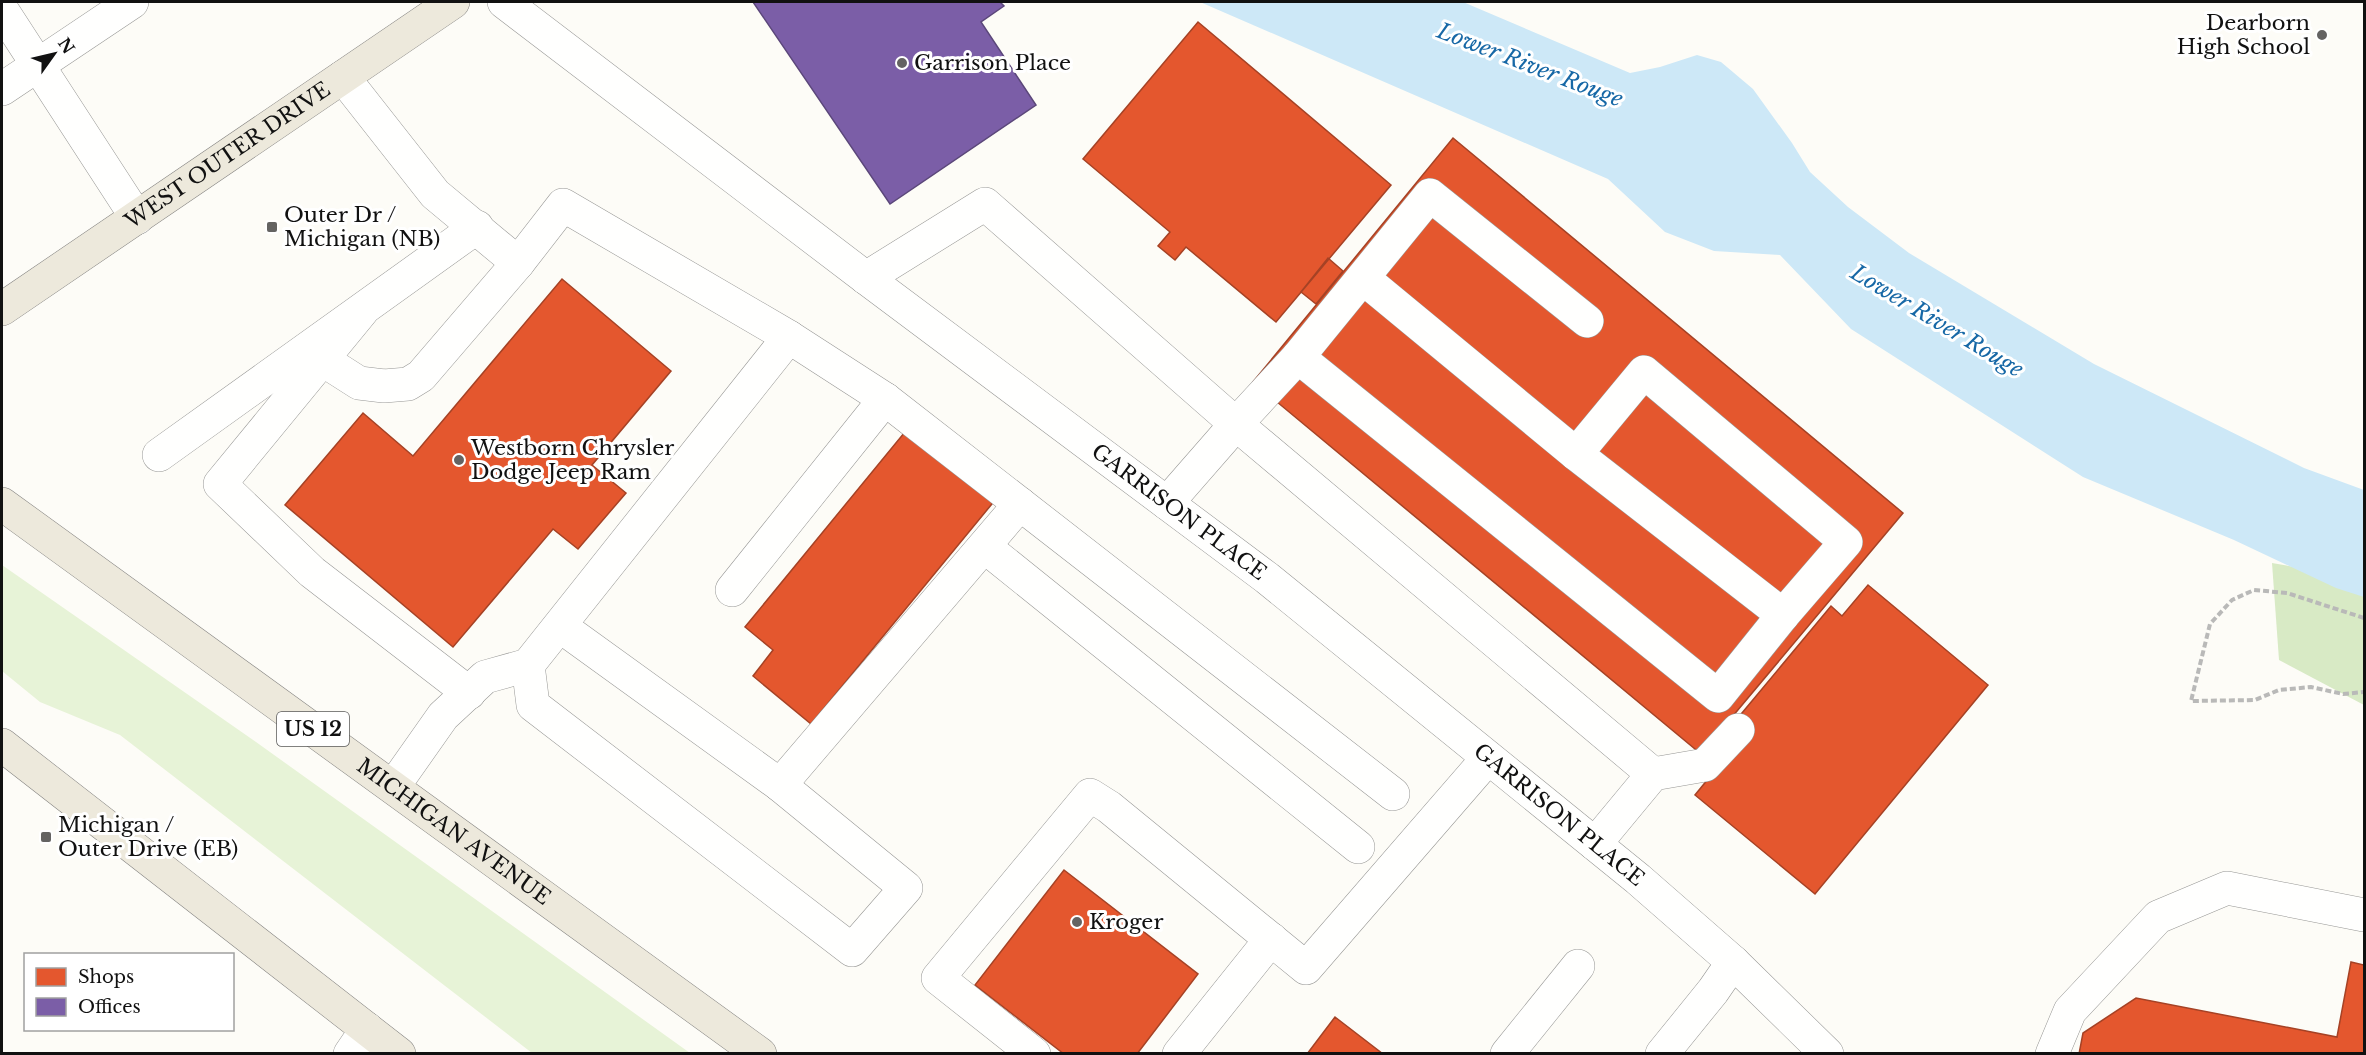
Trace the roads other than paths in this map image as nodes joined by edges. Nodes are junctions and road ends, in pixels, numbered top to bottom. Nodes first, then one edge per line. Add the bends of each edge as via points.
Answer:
1 (453, 2) edge
2 (504, 2) edge
3 (128, 3) edge
4 (2, 10) edge
5 (38, 64) junction
6 (342, 77) junction
7 (2, 89) edge
8 (137, 218) junction
9 (477, 227) junction
10 (518, 263) junction
11 (866, 278) junction
12 (1363, 278) junction
13 (2, 309) edge
14 (362, 311) junction
15 (1587, 321) dead end
16 (789, 337) junction
17 (1298, 357) junction
18 (323, 360) junction
19 (885, 399) junction
20 (1236, 424) junction
21 (1576, 454) junction
22 (159, 455) dead end
23 (1167, 503) junction
24 (2, 504) edge
25 (1020, 504) junction
26 (985, 547) junction
27 (732, 590) dead end
28 (1783, 615) junction
29 (560, 626) junction
30 (528, 665) junction
31 (469, 693) junction
32 (1738, 730) dead end
33 (2, 745) edge
34 (1488, 758) junction
35 (1653, 774) junction
36 (780, 785) junction
37 (393, 787) junction
38 (1394, 794) dead end
39 (1595, 844) junction
40 (1358, 847) dead end
41 (2364, 915) edge
42 (1271, 939) junction
43 (1733, 962) junction
44 (1578, 966) dead end
45 (373, 1043) edge
46 (751, 1050) edge
47 (424, 1053) edge
48 (1034, 1053) edge
49 (1179, 1053) edge
50 (1507, 1053) edge
51 (1662, 1053) edge
52 (1827, 1053) edge
53 (2052, 1053) edge

1 - 6 main road, WEST OUTER DRIVE
2 - 11 street, GARRISON PLACE
3 - 5 street
4 - 5 street
5 - 7 street
5 - 8 street
6 - 8 main road, WEST OUTER DRIVE
6 - 9 street via 435,194
8 - 13 main road, WEST OUTER DRIVE
9 - 10 street
9 - 14 street
10 - 16 street via 563,205
10 - 18 street via 421,376 408,384 384,387 359,383
11 - 20 street via 985,204
11 - 23 street, GARRISON PLACE
12 - 15 street via 1430,195
12 - 17 street
12 - 21 street
14 - 18 street
14 - 22 street
16 - 19 street
16 - 29 street
17 - 20 street
17 - 28 street via 1718,696
18 - 31 street via 220,484 312,572
19 - 25 street
19 - 27 street
20 - 23 street
20 - 35 street
21 - 28 street
21 - 28 street via 1644,372 1846,542
23 - 34 street, GARRISON PLACE via 1267,578
24 - 37 main road, MICHIGAN AVENUE / US 12
25 - 26 street
25 - 38 street
26 - 36 street
26 - 40 street
29 - 30 street
29 - 36 street
30 - 31 street via 485,677
30 - 36 street via 533,705 852,950 906,888
31 - 37 street via 443,716
32 - 35 street via 1705,765
33 - 45 main road
34 - 39 street, GARRISON PLACE
34 - 42 street via 1306,968
35 - 39 street
37 - 46 main road, MICHIGAN AVENUE / US 12
39 - 43 street, GARRISON PLACE
41 - 53 street via 2227,888 2158,917 2070,1011
42 - 48 street via 1090,795 938,978
42 - 49 street
43 - 51 street
43 - 52 street, GARRISON PLACE
44 - 50 street
45 - 47 main road

